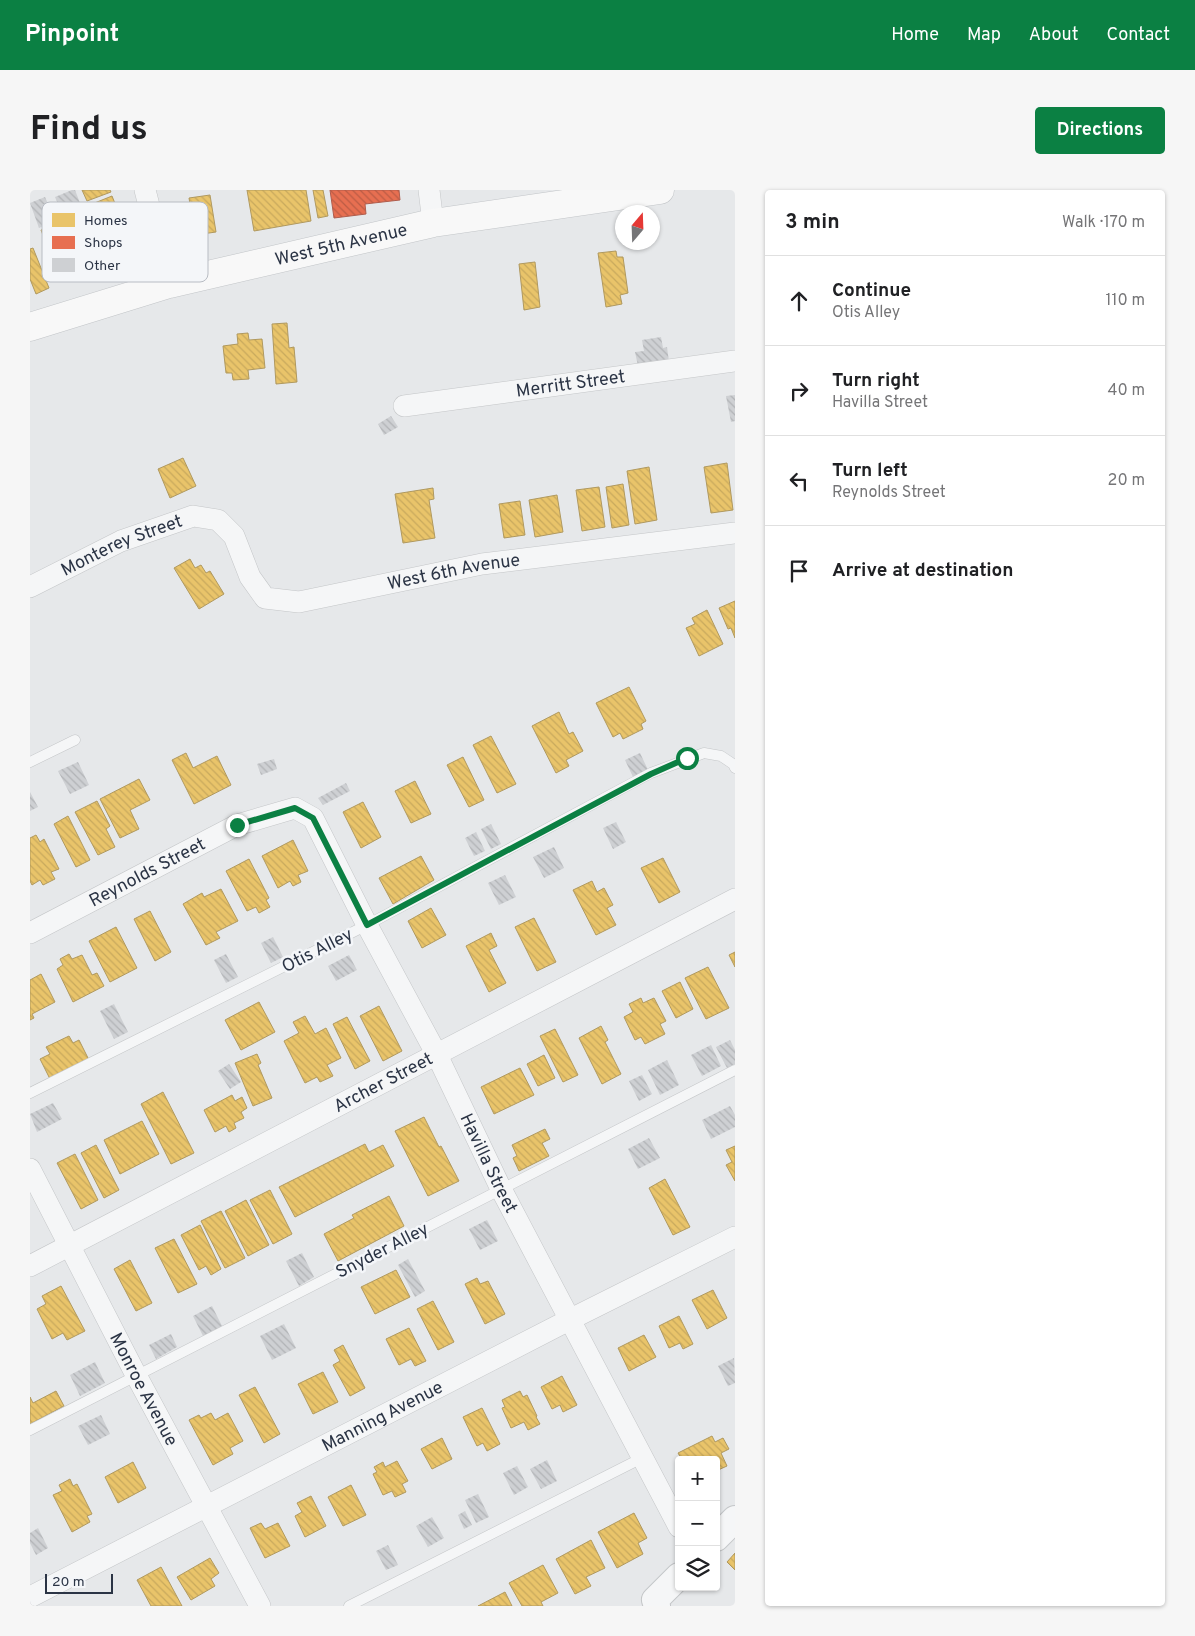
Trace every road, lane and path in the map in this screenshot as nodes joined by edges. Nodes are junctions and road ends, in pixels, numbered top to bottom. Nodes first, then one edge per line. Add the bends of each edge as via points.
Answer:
1 (428, 190) edge
2 (660, 190) edge
3 (434, 223) junction
4 (208, 275) edge
5 (178, 282) edge
6 (169, 284) joint
7 (30, 327) edge
8 (735, 361) edge
9 (404, 406) dead end
10 (218, 520) joint
11 (735, 533) edge
12 (30, 587) edge
13 (74, 740) dead end
14 (30, 762) edge
15 (735, 768) edge
16 (295, 808) joint
17 (735, 899) edge
18 (367, 925) junction
19 (30, 934) edge
20 (437, 1055) junction
21 (735, 1070) edge
22 (30, 1093) edge
23 (30, 1169) edge
24 (501, 1189) junction
25 (735, 1237) edge
26 (69, 1247) junction
27 (30, 1266) edge
28 (568, 1320) junction
29 (136, 1375) junction
30 (30, 1430) edge
31 (642, 1458) junction
32 (206, 1506) junction
33 (735, 1519) edge
34 (675, 1520) edge
35 (720, 1534) edge
36 (675, 1580) edge
37 (30, 1597) edge
38 (653, 1604) edge
39 (260, 1606) edge
40 (349, 1606) edge

1 - 3 street
2 - 3 main road, West 5th Avenue
3 - 4 main road, West 5th Avenue
5 - 6 main road, West 5th Avenue
6 - 7 main road, West 5th Avenue
8 - 9 street, Merritt Street
10 - 11 street, West 6th Avenue via 234,536 250,577 265,598 299,602 482,564
10 - 12 street, Monterey Street via 193,516 121,541
13 - 14 lane
15 - 18 lane, Otis Alley via 721,756 704,753 651,774
16 - 18 street, Havilla Street via 313,818
16 - 19 street, Reynolds Street via 237,825
17 - 20 street, Archer Street
18 - 20 street, Havilla Street
18 - 22 lane, Otis Alley
20 - 24 street, Havilla Street
20 - 26 street, Archer Street
21 - 24 lane, Snyder Alley
23 - 26 street, Monroe Avenue
24 - 28 street, Havilla Street
24 - 29 lane, Snyder Alley
25 - 28 street, Manning Avenue
26 - 27 street, Archer Street
26 - 29 street, Monroe Avenue
28 - 31 street, Havilla Street
28 - 32 street, Manning Avenue
29 - 30 lane, Snyder Alley
29 - 32 street, Monroe Avenue
31 - 34 street, Havilla Street
31 - 40 lane
32 - 37 street, Manning Avenue
32 - 39 street, Monroe Avenue
33 - 35 street
36 - 38 street

